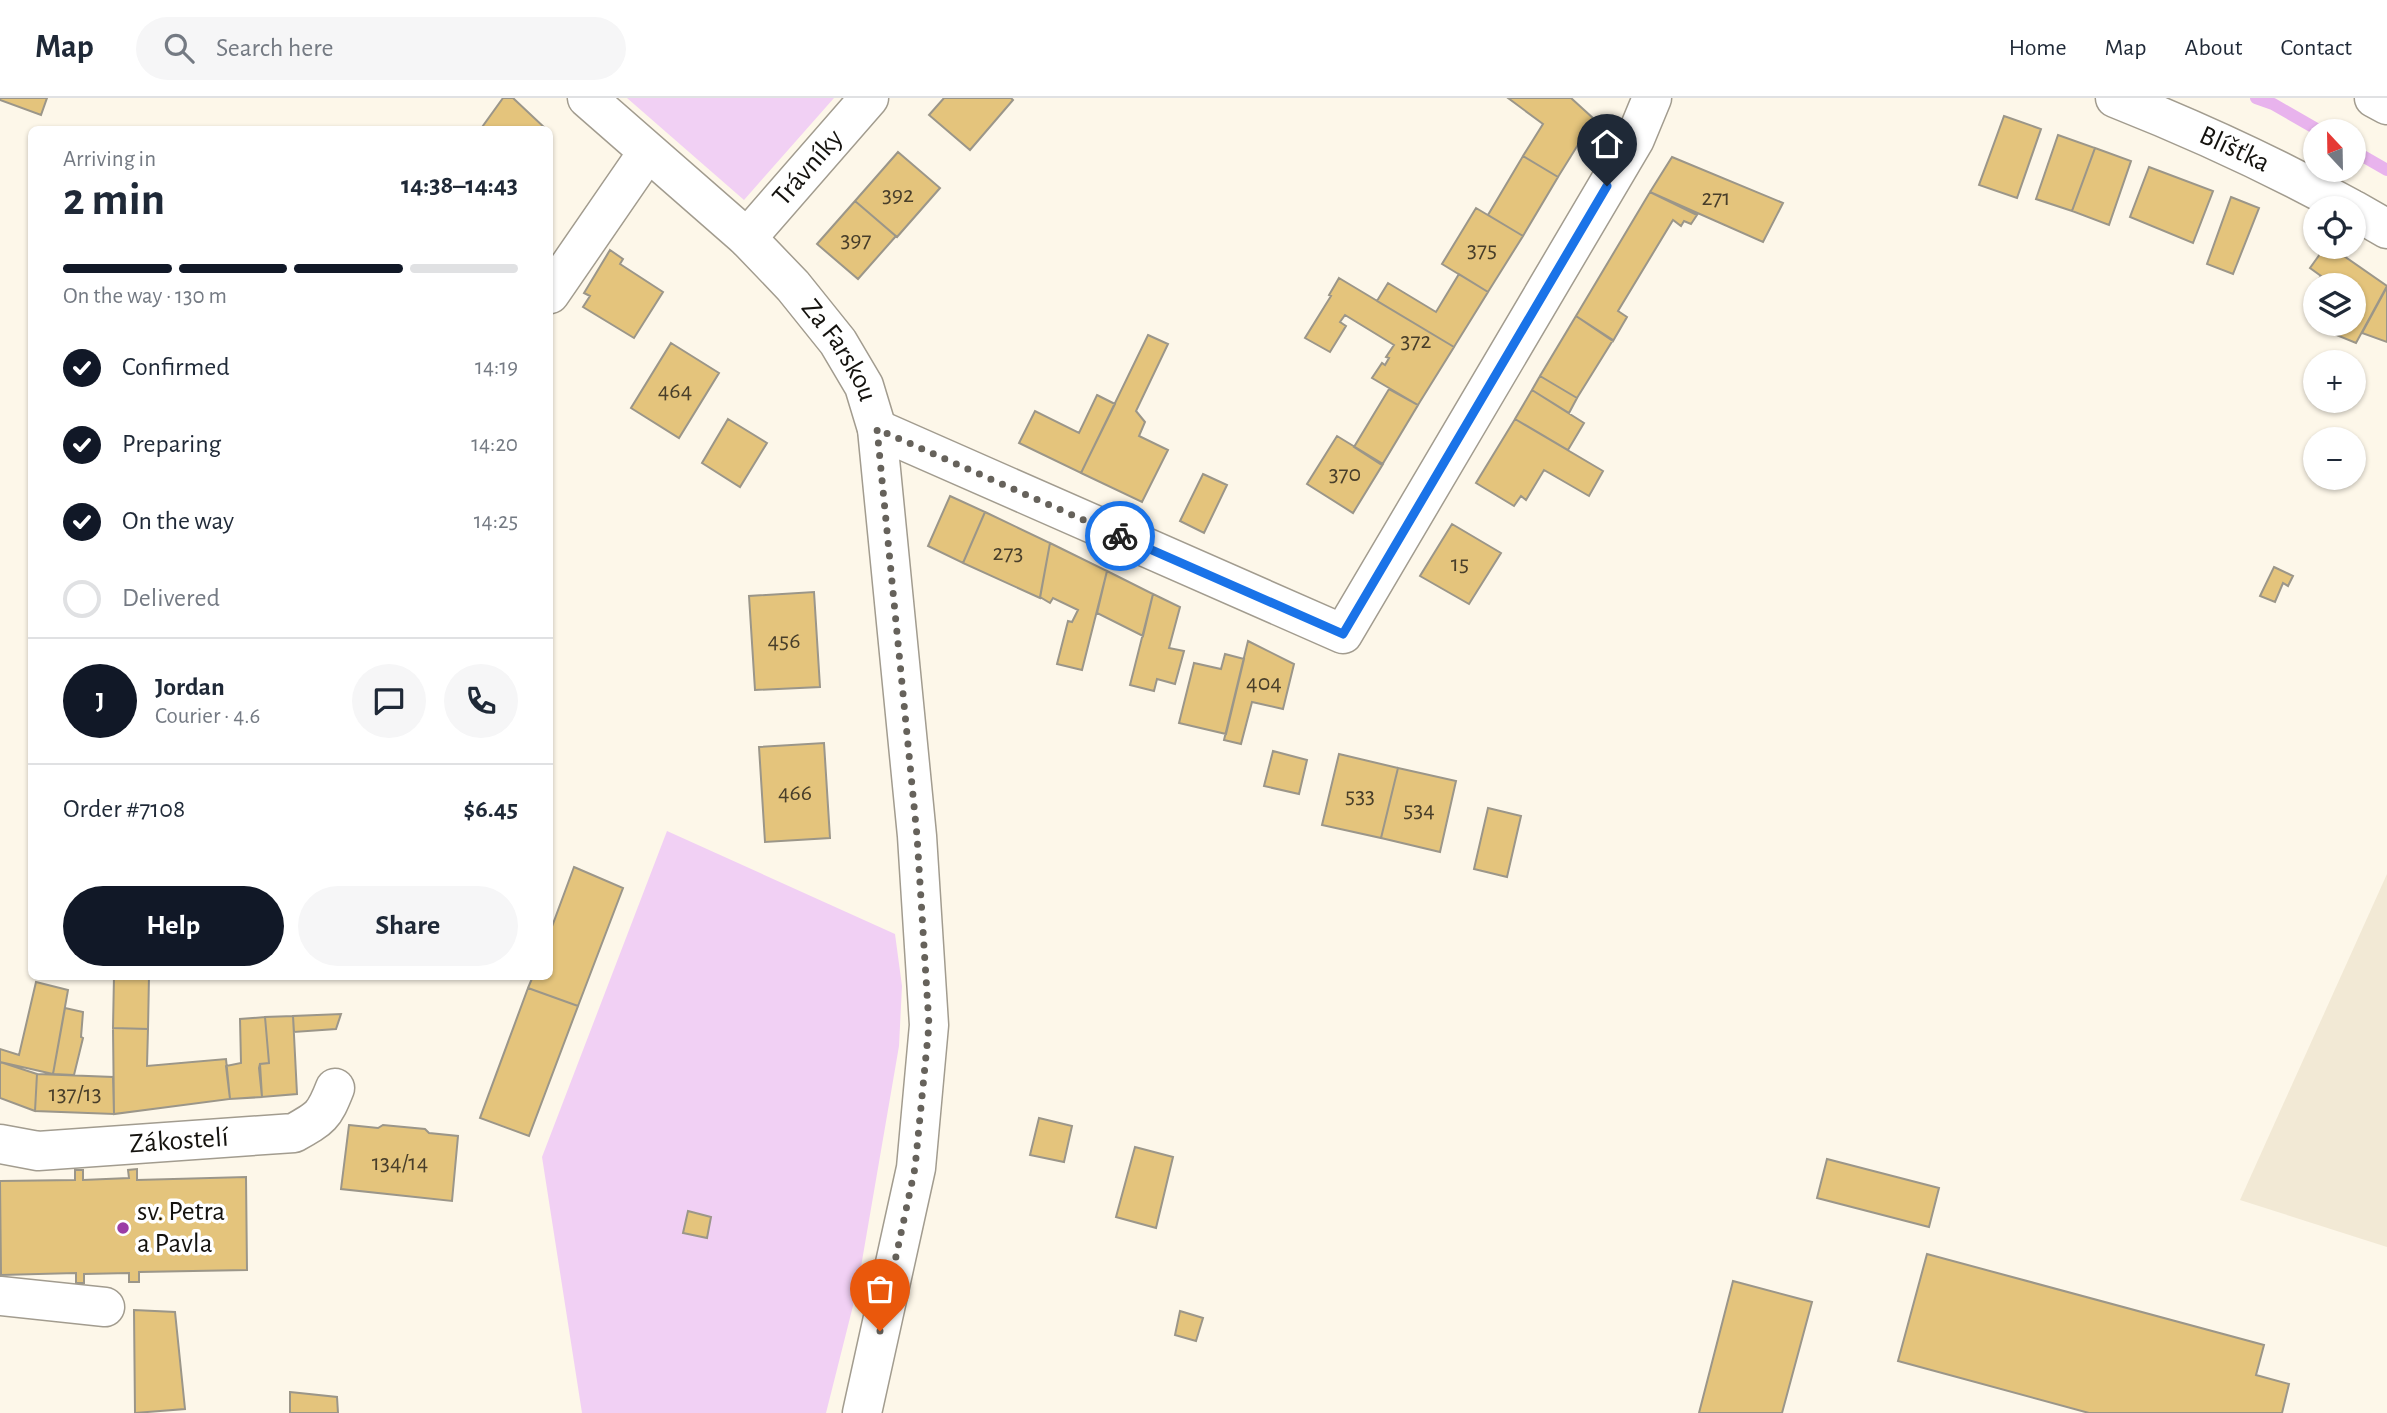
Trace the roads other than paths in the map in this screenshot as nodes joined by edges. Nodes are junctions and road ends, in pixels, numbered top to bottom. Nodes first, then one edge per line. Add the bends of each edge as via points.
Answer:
1 (587, 98) edge
2 (869, 98) edge
3 (1652, 98) edge
4 (2115, 98) edge
5 (2374, 98) edge
6 (2387, 106) edge
7 (647, 153) junction
8 (2328, 196) edge
9 (2366, 217) edge
10 (2387, 229) edge
11 (747, 238) junction
12 (553, 290) edge
13 (877, 429) junction
14 (335, 1088) dead end
15 (0, 1144) edge
16 (0, 1296) edge
17 (105, 1307) dead end
18 (862, 1413) edge

1 - 7 street
2 - 11 street, Trávníky
3 - 13 street via 1628,151 1343,634
4 - 8 street, Blíšťka
5 - 6 street
7 - 11 street, Za Farskou
7 - 12 street
9 - 10 street, Blíšťka
11 - 13 street, Za Farskou via 838,342 864,386
13 - 18 street, Za Farskou via 917,836 929,1025 915,1168
14 - 15 street, Zákostelí via 328,1109 294,1133 38,1151
16 - 17 street

